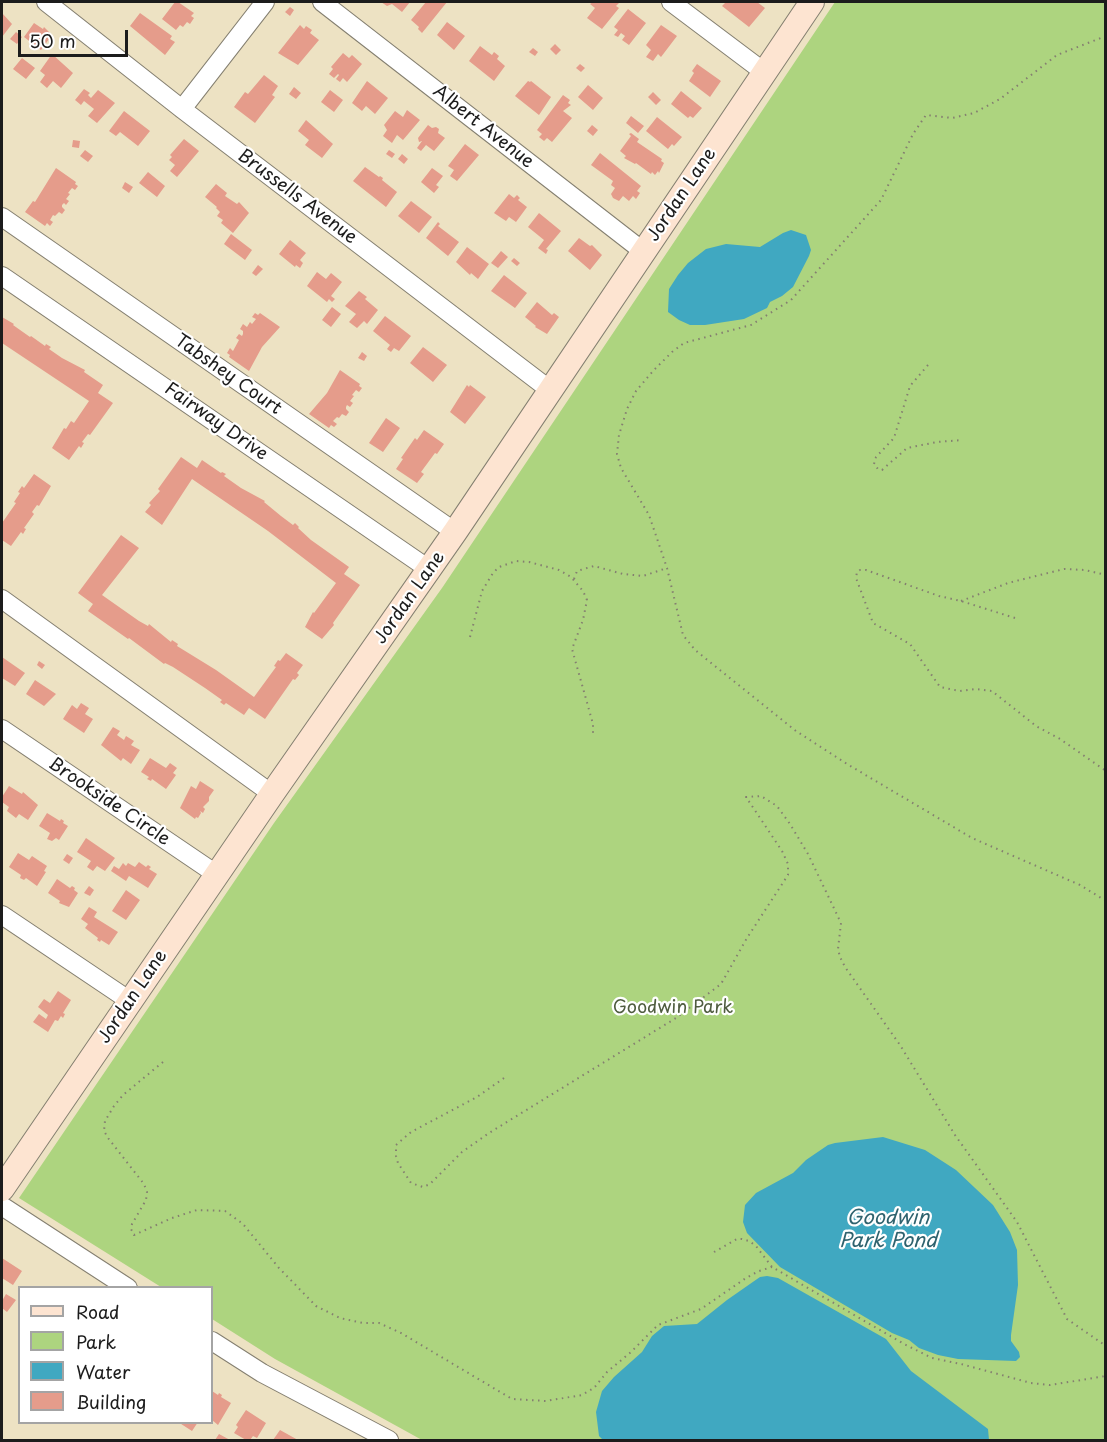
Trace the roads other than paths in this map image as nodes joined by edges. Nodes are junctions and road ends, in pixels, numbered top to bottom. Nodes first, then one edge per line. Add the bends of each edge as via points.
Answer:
1 (46, 2) edge
2 (265, 2) edge
3 (322, 2) edge
4 (671, 2) edge
5 (812, 2) edge
6 (764, 72) junction
7 (182, 109) junction
8 (2, 217) edge
9 (644, 252) junction
10 (2, 276) edge
11 (550, 390) junction
12 (455, 532) junction
13 (430, 570) junction
14 (2, 599) edge
15 (2, 729) edge
16 (272, 794) junction
17 (216, 874) junction
18 (2, 915) edge
19 (130, 1001) junction
20 (2, 1189) edge
21 (2, 1206) edge
22 (126, 1286) edge
23 (213, 1342) edge
24 (389, 1440) edge

1 - 7 street, Brussells Avenue
2 - 7 street
3 - 9 street, Albert Avenue
4 - 6 street
5 - 6 main road, Jordan Lane
6 - 9 main road, Jordan Lane
7 - 11 street, Brussells Avenue
8 - 12 street, Tabshey Court
9 - 11 main road, Jordan Lane
10 - 13 street, Fairway Drive
11 - 12 main road, Jordan Lane
12 - 13 main road, Jordan Lane
13 - 16 main road, Jordan Lane
14 - 16 street
15 - 17 street, Brookside Circle
16 - 17 main road, Jordan Lane
17 - 19 main road, Jordan Lane
18 - 19 street
19 - 20 main road, Jordan Lane
21 - 22 street
23 - 24 street via 262,1373

